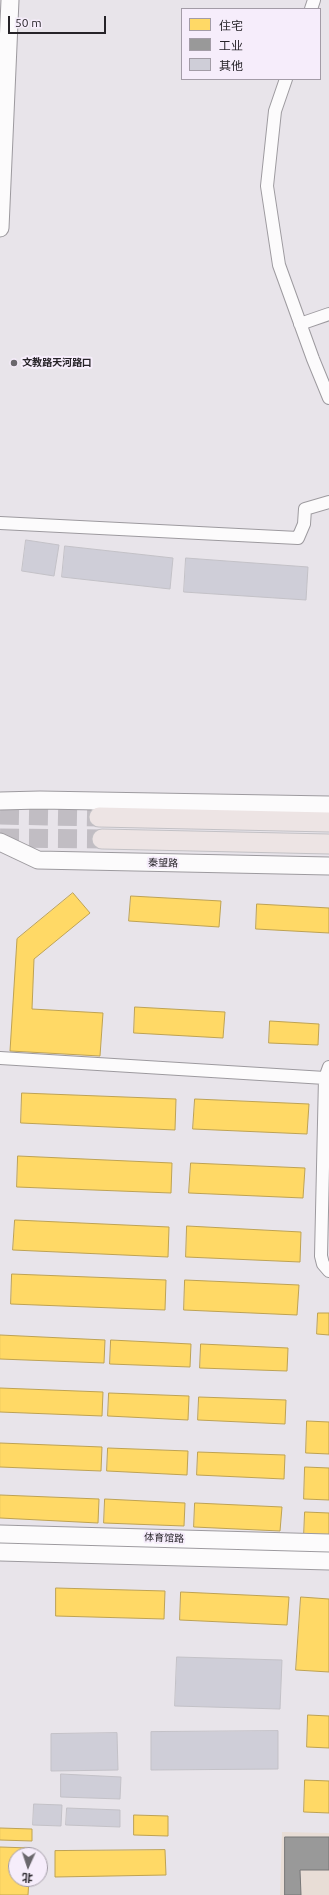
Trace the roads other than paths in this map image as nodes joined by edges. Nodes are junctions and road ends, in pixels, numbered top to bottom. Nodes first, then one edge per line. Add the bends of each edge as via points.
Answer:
1 (10, 0) edge
2 (286, 80) edge
3 (0, 228) edge
4 (329, 314) edge
5 (300, 324) junction
6 (329, 398) edge
7 (329, 502) edge
8 (0, 523) edge
9 (0, 801) edge
10 (329, 805) edge
11 (99, 817) tunnel mouth
12 (329, 822) edge
13 (102, 839) tunnel mouth
14 (0, 842) edge
15 (329, 844) edge
16 (329, 866) edge
17 (0, 1058) edge
18 (327, 1072) edge
19 (329, 1271) edge
20 (0, 1534) edge
21 (329, 1543) edge
22 (0, 1552) edge
23 (329, 1561) edge

1 - 3 main road
2 - 5 street via 275,111 267,186 279,265
4 - 5 street
5 - 6 street
7 - 8 street via 305,509 304,524 298,538
9 - 10 main road
11 - 12 main road
13 - 15 main road
14 - 16 main road, 秦望路 via 38,860
17 - 18 street
18 - 19 street via 321,1256
20 - 21 main road, 体育馆路
22 - 23 main road, 体育馆路

